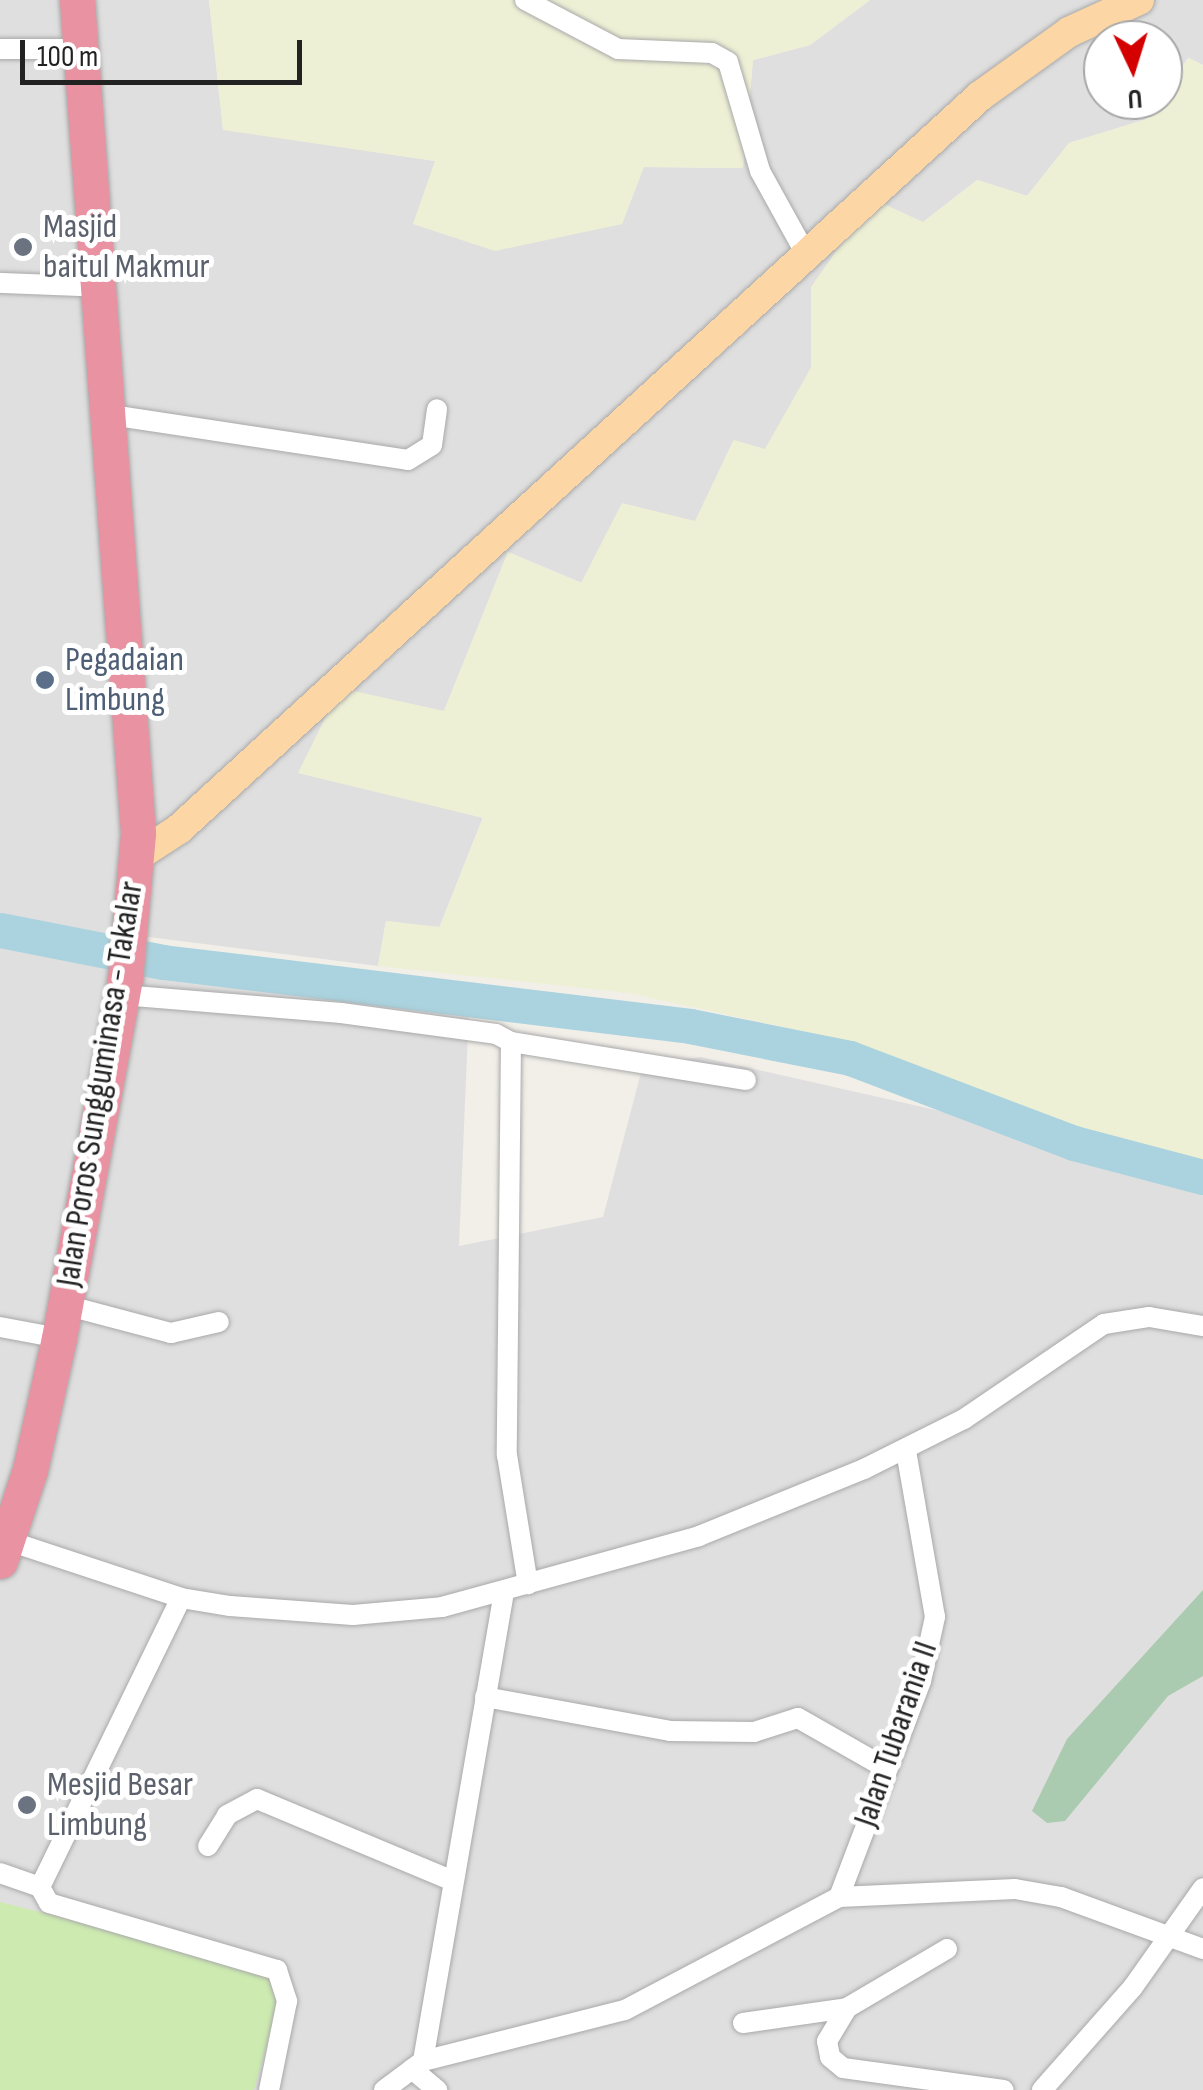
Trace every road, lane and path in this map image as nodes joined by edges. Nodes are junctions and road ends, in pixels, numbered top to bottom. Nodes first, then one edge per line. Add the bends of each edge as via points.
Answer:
1 (77, 0) edge
2 (525, 0) edge
3 (1139, 0) edge
4 (0, 49) edge
5 (80, 49) junction
6 (807, 256) junction
7 (0, 283) edge
8 (102, 287) junction
9 (436, 410) dead end
10 (111, 415) junction
11 (136, 857) junction
12 (124, 974) junction
13 (510, 1042) junction
14 (746, 1080) dead end
15 (62, 1322) junction
16 (219, 1322) dead end
17 (1203, 1326) edge
18 (0, 1328) edge
19 (906, 1451) junction
20 (5, 1551) edge
21 (528, 1584) junction
22 (504, 1594) junction
23 (181, 1598) junction
24 (485, 1698) junction
25 (884, 1767) junction
26 (208, 1846) dead end
27 (0, 1873) edge
28 (453, 1880) junction
29 (40, 1887) junction
30 (1203, 1888) edge
31 (839, 1897) junction
32 (1171, 1932) junction
33 (947, 1949) dead end
34 (1203, 1949) edge
35 (847, 2008) junction
36 (743, 2023) dead end
37 (417, 2065) junction
38 (269, 2090) edge
39 (384, 2090) edge
40 (437, 2090) edge
41 (1003, 2090) edge
42 (1042, 2090) edge

1 - 5 highway, Jalan Poros Sungguminasa - Takalar
2 - 6 street via 618,49 712,52 728,62 760,171
3 - 6 main road via 1069,32 1002,76
4 - 5 street
5 - 8 highway, Jalan Poros Sungguminasa - Takalar
6 - 11 main road via 180,829
7 - 8 street
8 - 10 highway, Jalan Poros Sungguminasa - Takalar
9 - 10 street via 432,446 397,460 266,434
10 - 11 highway, Jalan Poros Sungguminasa - Takalar via 135,744
11 - 12 highway, Jalan Poros Sungguminasa - Takalar
12 - 13 street via 496,1034
12 - 15 highway, Jalan Poros Sungguminasa - Takalar
13 - 14 street
13 - 21 street via 507,1455
15 - 16 street via 171,1333
15 - 18 street
15 - 20 highway, Jalan Poros Sungguminasa - Takalar
17 - 19 street via 1149,1318 1104,1324
19 - 21 street via 721,1528
19 - 25 street, Jalan Tubarania II via 935,1617 922,1681
20 - 23 street
21 - 22 street
22 - 23 street via 353,1615
22 - 24 street
23 - 29 street
24 - 25 street via 670,1731 754,1732 798,1718
24 - 28 street
25 - 31 street, Jalan Tubarania II
26 - 28 street via 227,1815 257,1799
27 - 29 street
28 - 37 street
29 - 38 street via 49,1903 277,1970 287,2001
30 - 32 street
31 - 32 street via 1015,1889
31 - 37 street via 624,2010
32 - 34 street
32 - 42 street via 1096,2034
33 - 35 street
35 - 36 street
35 - 41 street via 828,2041 836,2065
37 - 39 street
37 - 40 street

